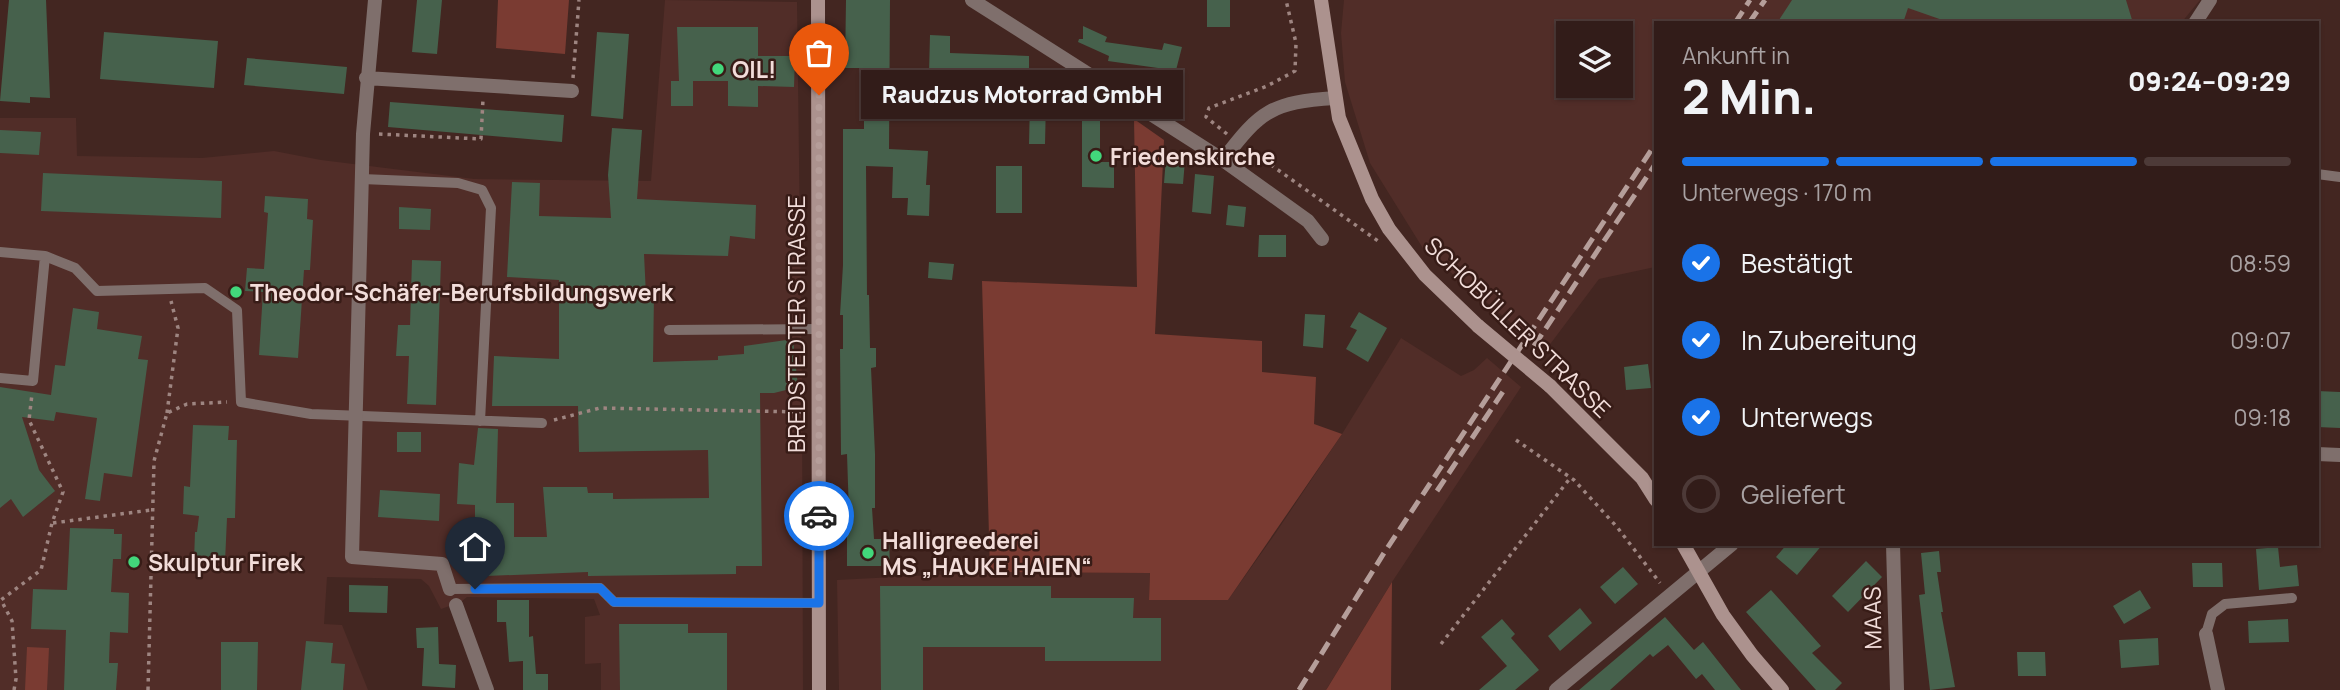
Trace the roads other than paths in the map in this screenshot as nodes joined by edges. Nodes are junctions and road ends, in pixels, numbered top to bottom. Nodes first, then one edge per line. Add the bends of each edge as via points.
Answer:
1 (375, 0) edge
2 (818, 0) edge
3 (972, 0) edge
4 (1321, 0) edge
5 (2210, 0) edge
6 (2196, 21) edge
7 (366, 79) junction
8 (572, 91) road end
9 (1335, 98) junction
10 (1223, 160) junction
11 (2319, 174) edge
12 (2340, 177) edge
13 (362, 179) junction
14 (1322, 239) dead end
15 (0, 252) edge
16 (45, 256) junction
17 (819, 329) junction
18 (669, 330) dead end
19 (0, 378) edge
20 (356, 416) junction
21 (480, 421) junction
22 (542, 423) road end
23 (2319, 454) edge
24 (2340, 455) edge
25 (1654, 497) edge
26 (1684, 546) edge
27 (1730, 546) edge
28 (1893, 546) edge
29 (1700, 571) junction
30 (450, 589) joint
31 (2292, 598) dead end
32 (819, 603) junction
33 (456, 605) dead end
34 (2206, 634) joint
35 (487, 690) edge
36 (819, 690) edge
37 (1556, 690) edge
38 (1782, 690) edge
39 (1897, 690) edge
40 (2218, 690) edge

1 - 7 street
2 - 17 main road, BREDSTEDTER STRASSE
3 - 10 street
4 - 9 main road, SCHOBÜLLER STRASSE
5 - 6 street
7 - 8 street
7 - 13 street
9 - 10 street via 1300,100 1270,110 1251,125
9 - 25 main road, SCHOBÜLLER STRASSE, bridge via 1354,160 1389,229 1425,275 1550,386 1642,478
10 - 14 street via 1308,221
11 - 12 lane
13 - 20 street
13 - 21 lane via 458,183 482,190 491,208
15 - 16 lane
16 - 19 lane via 33,381
16 - 20 lane via 75,268 97,291 205,288 237,310 241,402 310,414
17 - 18 lane
17 - 32 main road, BREDSTEDTER STRASSE
20 - 21 lane
20 - 30 street via 352,557 442,564
21 - 22 lane
23 - 24 street
26 - 29 main road
27 - 29 street
28 - 39 street, MAAS
29 - 37 street
29 - 38 main road via 1723,615
30 - 32 lane via 600,588 614,602
31 - 34 lane via 2225,604 2213,614
32 - 36 main road, BREDSTEDTER STRASSE
33 - 35 street
34 - 40 street

